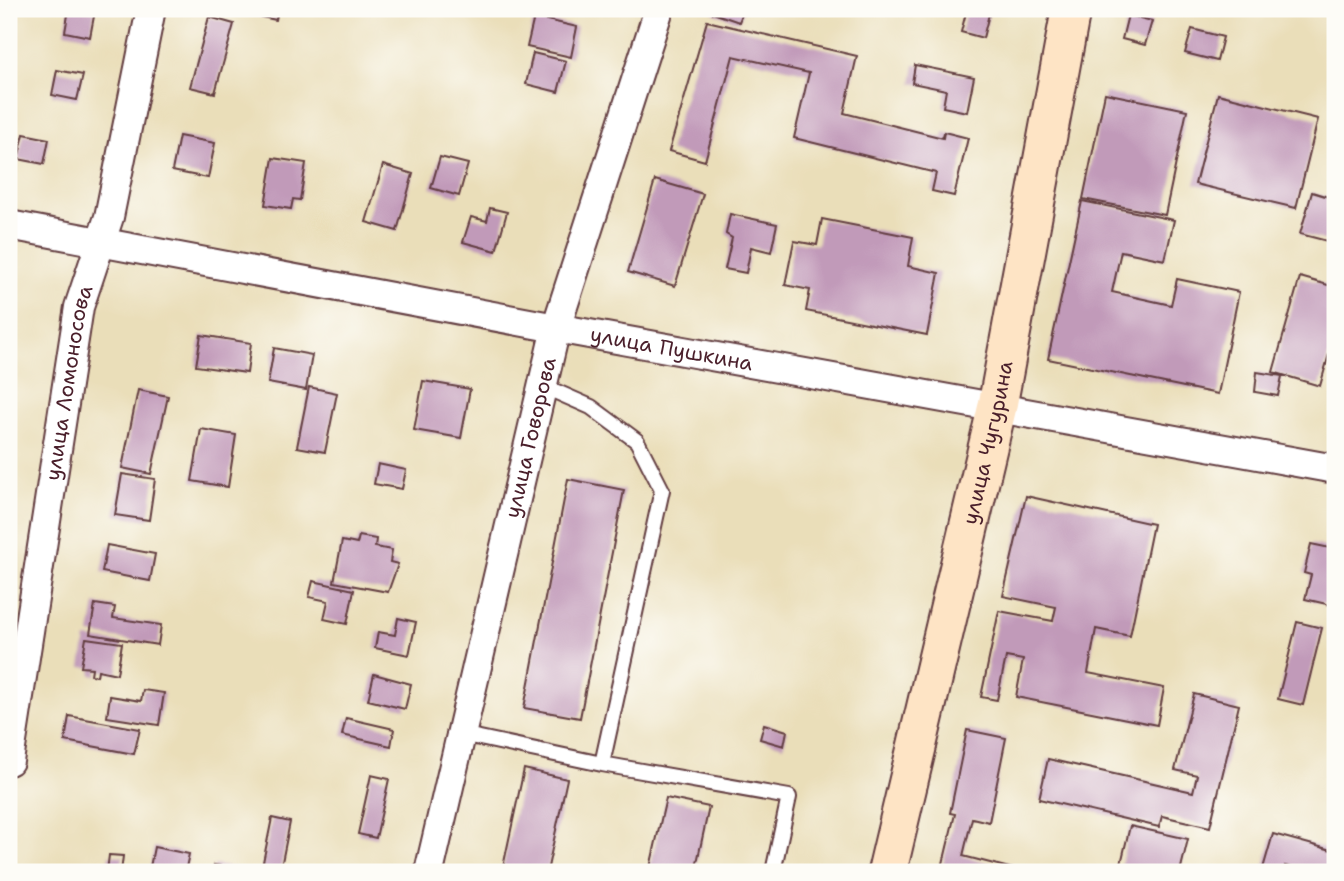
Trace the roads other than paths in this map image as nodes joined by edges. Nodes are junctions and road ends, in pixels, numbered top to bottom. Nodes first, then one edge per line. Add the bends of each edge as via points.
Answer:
1 (151, 9) edge
2 (659, 9) edge
3 (1070, 9) edge
4 (9, 225) edge
5 (99, 243) junction
6 (556, 328) junction
7 (543, 386) junction
8 (997, 408) junction
9 (1335, 469) edge
10 (461, 734) junction
11 (9, 761) edge
12 (602, 764) junction
13 (429, 872) edge
14 (773, 872) edge
15 (887, 872) edge

1 - 5 street, улица Ломоносова via 109,217
2 - 6 street, улица Говорова
3 - 8 street, улица Чугурина
4 - 5 street, улица Пушкина
5 - 6 street, улица Пушкина
5 - 11 street, улица Ломоносова via 79,307
6 - 7 street, улица Говорова
6 - 8 street, улица Пушкина
7 - 10 street, улица Говорова
7 - 12 lane via 591,407 637,441 662,490
8 - 9 street, улица Пушкина
8 - 15 street, улица Чугурина
10 - 12 lane
10 - 13 street, улица Говорова
12 - 14 lane via 789,797

